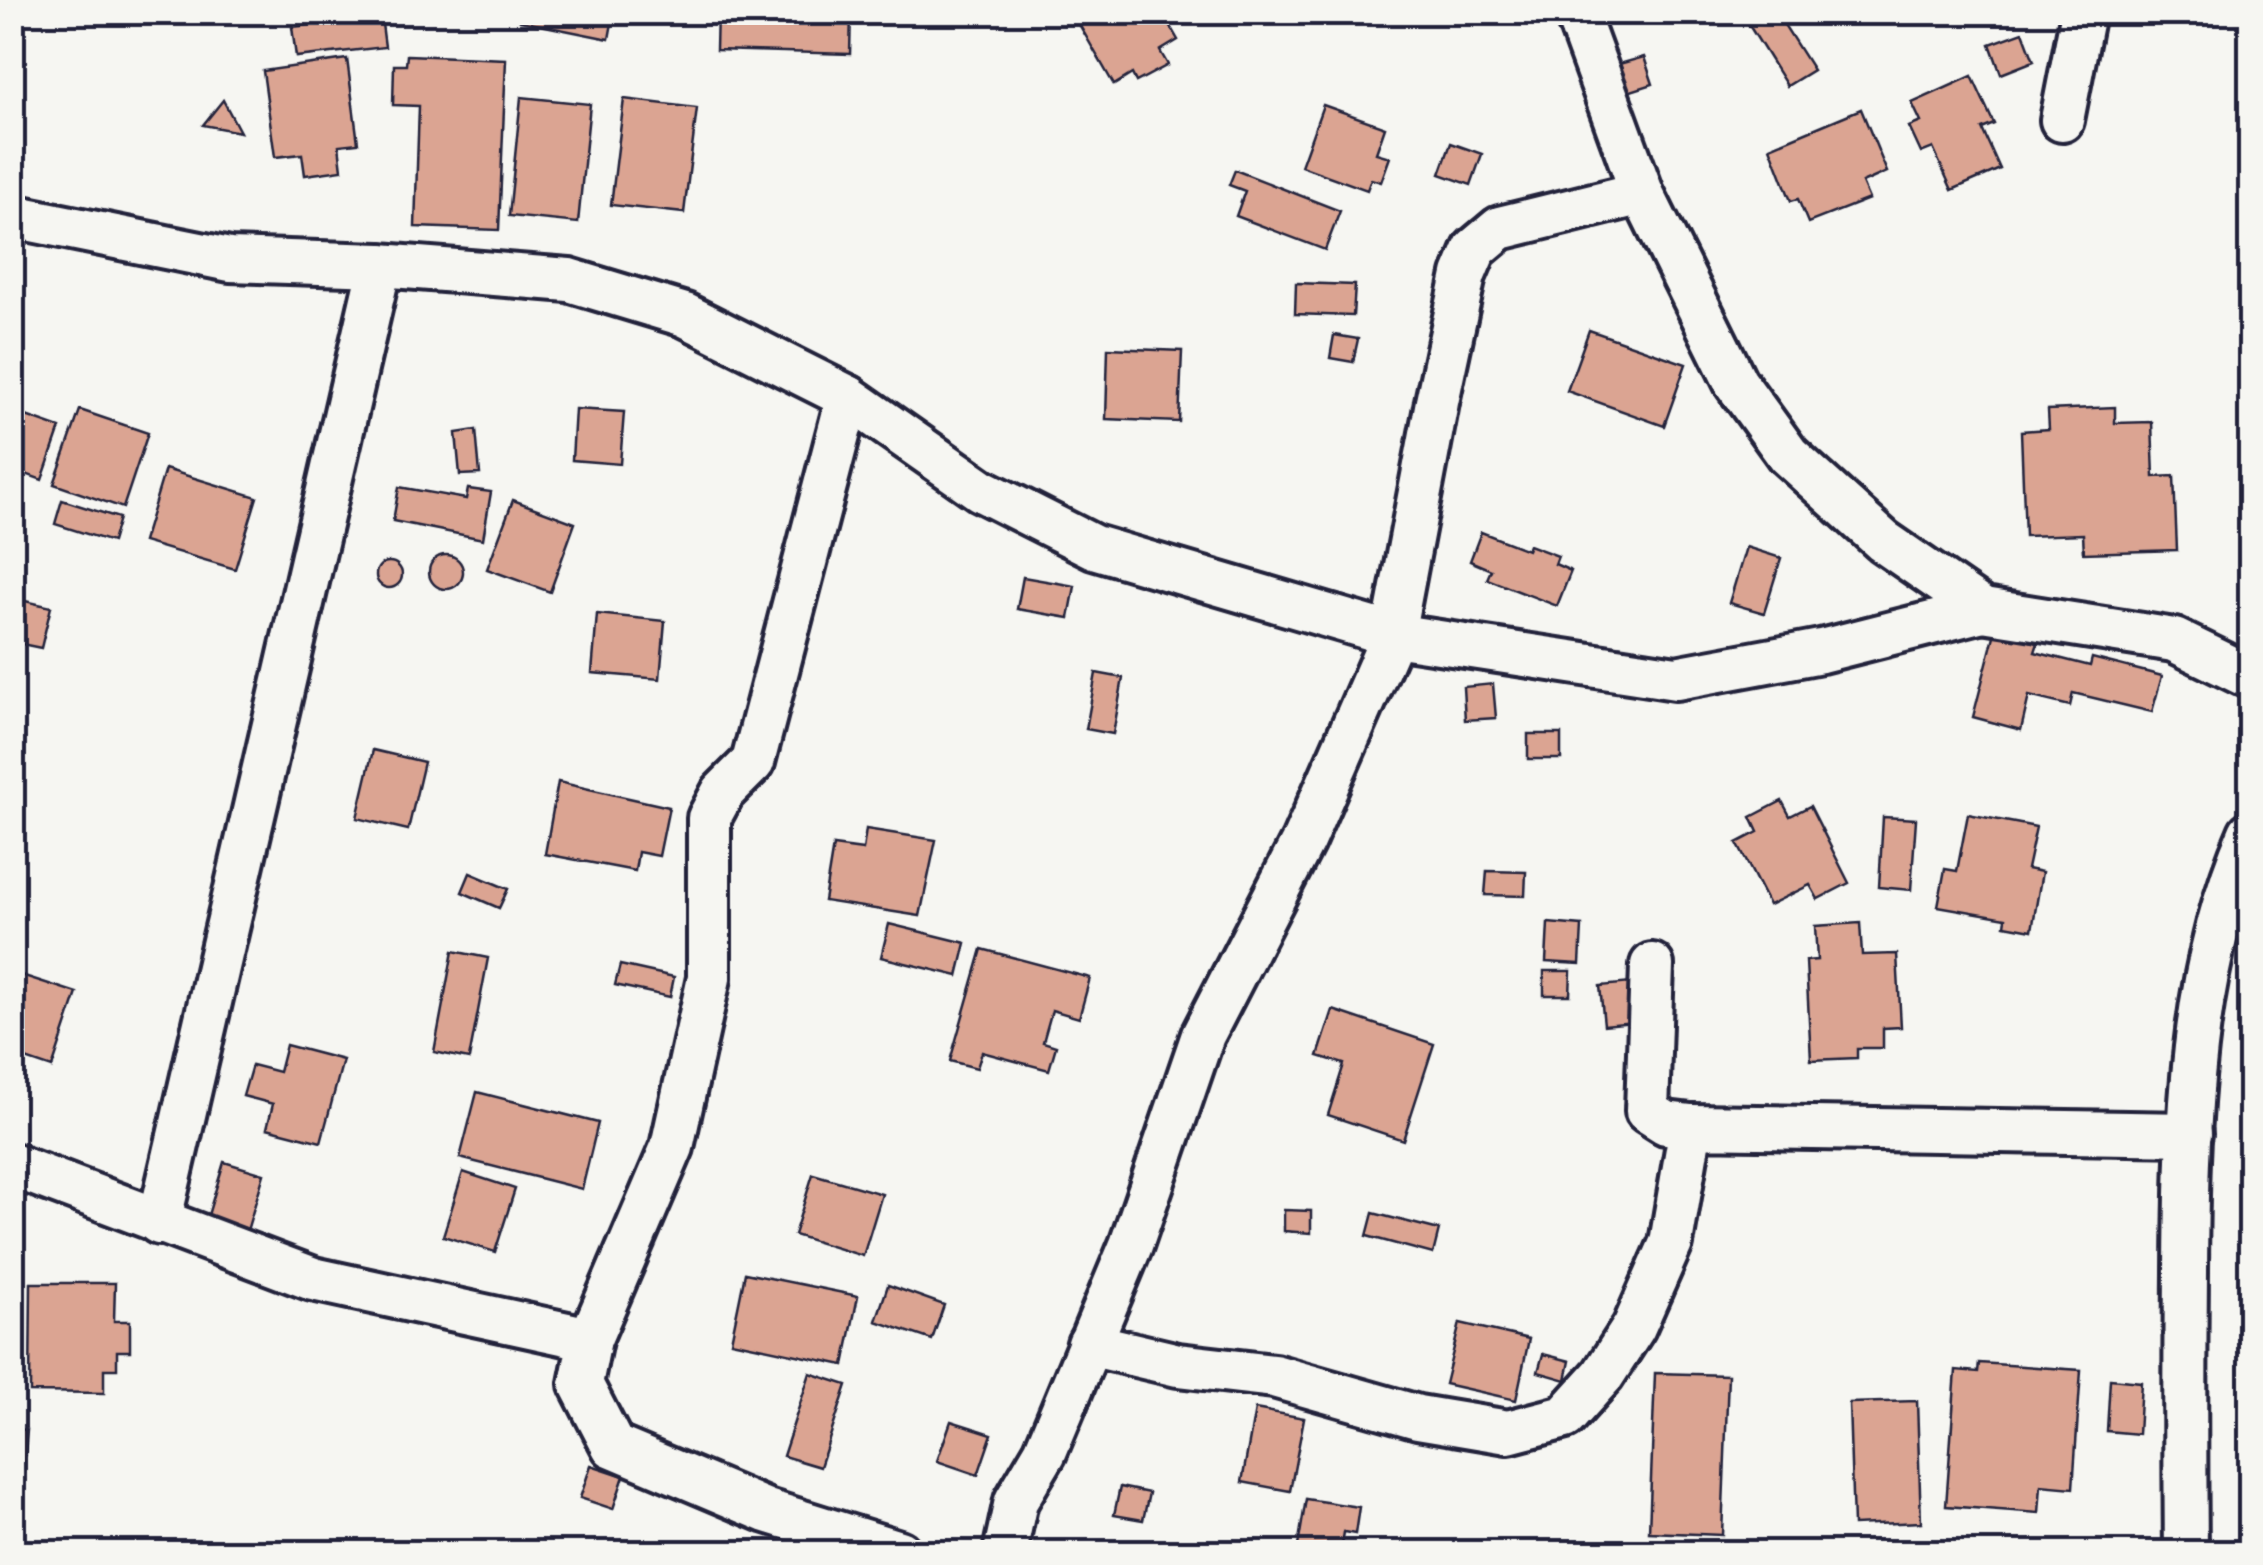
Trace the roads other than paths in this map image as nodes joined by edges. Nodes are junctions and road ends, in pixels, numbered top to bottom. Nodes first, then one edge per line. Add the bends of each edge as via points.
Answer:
1 (1576, 12) edge
2 (2083, 12) edge
3 (2062, 120) dead end
4 (1642, 193) junction
5 (12, 216) edge
6 (380, 265) junction
7 (848, 397) junction
8 (1983, 610) junction
9 (1393, 635) junction
10 (2250, 677) edge
11 (2250, 833) edge
12 (1652, 966) dead end
13 (1691, 1126) junction
14 (2190, 1134) junction
15 (12, 1164) edge
16 (159, 1224) junction
17 (590, 1338) junction
18 (1089, 1344) junction
19 (899, 1552) edge
20 (1004, 1552) edge
21 (2186, 1552) edge

1 - 4 street
2 - 3 street
4 - 8 street via 1736,384 1788,456 1884,542
4 - 9 street via 1500,228 1475,249 1436,402
5 - 6 street via 230,260
6 - 7 street via 569,280 685,315
6 - 16 street
7 - 9 street via 980,490 1094,547
7 - 17 street via 752,762 708,818 709,978 672,1147
8 - 9 street via 1822,651 1676,678
8 - 10 street via 2174,640
9 - 18 street via 1303,841 1203,1034 1131,1245
11 - 14 street via 2222,903 2197,1040
12 - 13 street via 1647,1111 1666,1123
13 - 14 street
13 - 18 street via 1671,1243 1634,1327 1603,1376 1565,1417 1508,1432 1418,1417 1274,1376
14 - 21 street
15 - 16 street
16 - 17 street via 312,1279
17 - 19 street via 581,1384 614,1446 766,1511
18 - 20 street via 1045,1452 1016,1501

